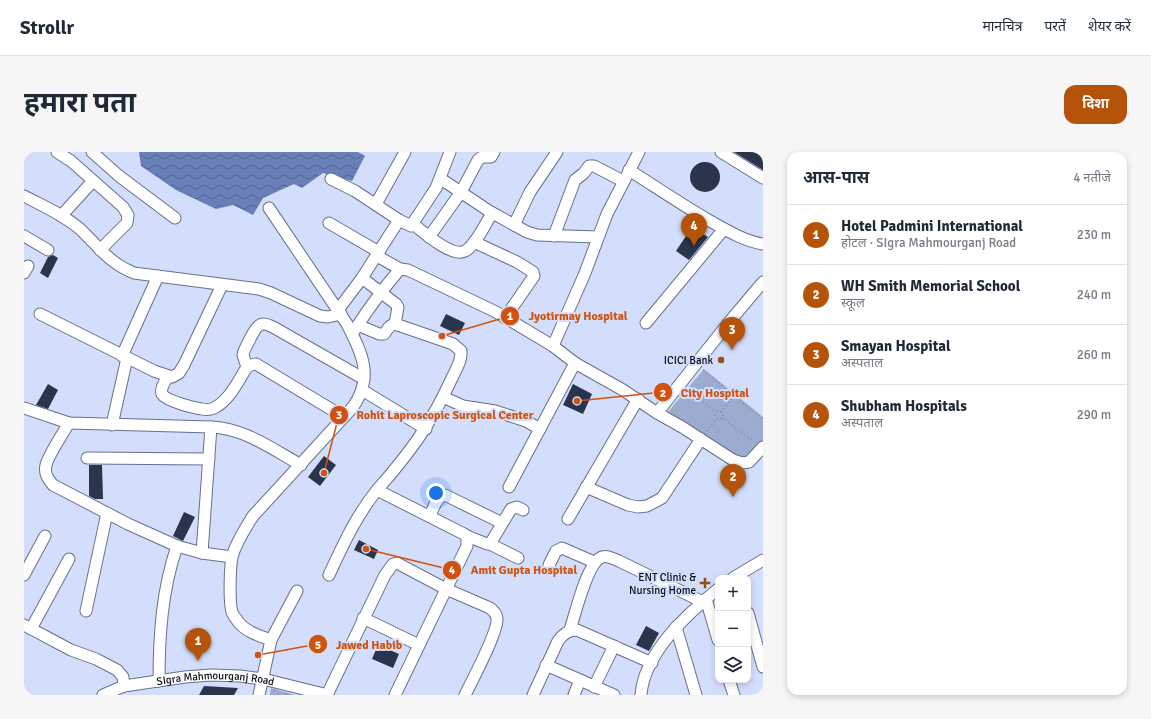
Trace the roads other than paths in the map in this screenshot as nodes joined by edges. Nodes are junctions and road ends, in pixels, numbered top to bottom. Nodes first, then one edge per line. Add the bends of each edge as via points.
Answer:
1 (57, 152) edge
2 (92, 152) edge
3 (405, 152) edge
4 (450, 152) edge
5 (494, 152) edge
6 (556, 152) edge
7 (639, 152) edge
8 (721, 152) edge
9 (73, 156) edge
10 (629, 170) junction
11 (763, 178) edge
12 (331, 179) dead end
13 (441, 179) junction
14 (93, 181) junction
15 (623, 181) junction
16 (460, 192) junction
17 (24, 196) edge
18 (376, 204) junction
19 (269, 208) dead end
20 (492, 213) junction
21 (61, 216) junction
22 (175, 218) dead end
23 (399, 220) junction
24 (329, 223) dead end
25 (413, 224) junction
26 (514, 225) junction
27 (724, 229) junction
28 (24, 236) edge
29 (554, 236) junction
30 (429, 237) junction
31 (598, 237) junction
32 (474, 242) junction
33 (763, 244) edge
34 (48, 250) dead end
35 (100, 250) junction
36 (378, 254) junction
37 (400, 269) junction
38 (158, 276) junction
39 (362, 278) junction
40 (763, 282) edge
41 (222, 285) junction
42 (381, 292) junction
43 (339, 312) junction
44 (40, 314) dead end
45 (505, 318) junction
46 (646, 323) dead end
47 (395, 324) junction
48 (355, 329) junction
49 (553, 346) junction
50 (125, 357) junction
51 (575, 363) junction
52 (247, 367) junction
53 (168, 376) junction
54 (364, 379) junction
55 (362, 390) junction
56 (443, 397) junction
57 (638, 399) junction
58 (24, 408) edge
59 (657, 413) junction
60 (344, 417) junction
61 (68, 423) junction
62 (112, 424) junction
63 (211, 427) junction
64 (426, 429) junction
65 (540, 429) junction
66 (701, 439) junction
67 (763, 447) edge
68 (87, 458) dead end
69 (209, 459) junction
70 (751, 460) junction
71 (301, 465) junction
72 (744, 473) dead end
73 (508, 487) dead end
74 (586, 488) junction
75 (377, 490) junction
76 (523, 510) dead end
77 (107, 513) junction
78 (430, 516) junction
79 (568, 519) dead end
80 (502, 522) junction
81 (45, 536) dead end
82 (467, 536) junction
83 (490, 544) junction
84 (177, 546) junction
85 (202, 553) junction
86 (232, 557) junction
87 (518, 558) dead end
88 (69, 559) dead end
89 (763, 560) edge
90 (594, 562) junction
91 (549, 565) dead end
92 (24, 575) edge
93 (329, 575) dead end
94 (739, 575) edge
95 (446, 589) junction
96 (297, 591) dead end
97 (715, 591) edge
98 (704, 600) junction
99 (86, 611) dead end
100 (363, 618) junction
101 (751, 624) edge
102 (28, 627) edge
103 (676, 627) junction
104 (570, 630) junction
105 (715, 631) edge
106 (271, 640) junction
107 (419, 645) junction
108 (614, 646) junction
109 (652, 663) junction
110 (546, 665) junction
111 (763, 667) edge
112 (264, 679) junction
113 (580, 680) junction
114 (159, 681) junction
115 (730, 683) edge
116 (124, 686) junction
117 (594, 686) junction
118 (103, 695) edge
119 (259, 695) edge
120 (328, 695) edge
121 (395, 695) edge
122 (465, 695) edge
123 (533, 695) edge
124 (574, 695) edge
125 (614, 695) edge
126 (641, 695) edge
127 (696, 695) edge
128 (734, 695) edge

1 - 9 street
2 - 22 street
3 - 18 street
4 - 13 street
5 - 16 street via 491,157 480,158
6 - 26 street via 530,192
7 - 10 street
8 - 11 street
9 - 14 street
10 - 15 street
10 - 27 street
12 - 18 street
13 - 16 street
13 - 25 street
14 - 21 street
14 - 35 street via 123,207 128,215 127,223
15 - 29 street via 594,166 589,166 575,180
15 - 31 street
16 - 20 street
16 - 30 street
17 - 21 street
18 - 23 street
19 - 43 street
20 - 26 street
20 - 32 street
21 - 35 street via 79,228
23 - 25 street via 409,226
23 - 36 street
24 - 36 street
25 - 30 street
26 - 29 street via 537,235
27 - 33 street
27 - 46 street
28 - 34 street
29 - 31 street
30 - 32 street via 448,249 462,252
31 - 49 street
32 - 45 street via 532,270 534,274
35 - 38 street via 121,268 134,273
36 - 37 street
36 - 39 street
37 - 42 street
37 - 45 street via 414,272
38 - 41 street
38 - 50 street
39 - 42 street
39 - 43 street
40 - 59 street
41 - 43 street via 265,291 320,316 328,317
41 - 53 street via 181,370 176,375
42 - 47 street via 398,307
42 - 48 street
43 - 48 street
44 - 50 street
45 - 49 street
47 - 48 street via 391,324 384,334
47 - 56 street via 453,344 460,349 460,360
48 - 54 street
49 - 51 street
50 - 53 street
50 - 62 street
51 - 57 street
51 - 65 street
52 - 53 street via 224,401 208,410 165,397 162,391
52 - 54 street via 244,351 256,328 263,324 273,327
52 - 60 street via 256,364 260,366
54 - 55 street
55 - 60 street via 360,397
55 - 64 street
56 - 64 street
56 - 65 street via 463,406 495,411 526,421
57 - 59 street
57 - 74 street
58 - 61 street
59 - 66 street
60 - 71 street
61 - 62 street
61 - 77 street via 46,465 48,479 54,485
62 - 63 street
63 - 69 street
63 - 71 street via 242,433
64 - 75 street
65 - 73 street
66 - 70 street via 733,460
66 - 74 street via 662,498 647,506 628,505
67 - 70 street
68 - 69 street
69 - 85 street
70 - 72 street
71 - 86 street via 254,516 240,537
74 - 79 street
75 - 78 street
75 - 93 street via 353,524
76 - 80 street via 517,507 511,509
77 - 84 street
77 - 99 street
78 - 80 street via 437,500 445,495
78 - 82 street
80 - 83 street
81 - 92 street
82 - 83 street
82 - 95 street via 467,546
83 - 87 street
84 - 85 street
84 - 114 street via 162,607
85 - 86 street
86 - 106 street via 232,612 239,624
88 - 102 street
89 - 94 street
90 - 91 street via 562,548 556,551
90 - 98 street via 602,557 620,561
90 - 104 street via 587,574
95 - 100 street via 397,563 393,564
95 - 107 street
95 - 122 street via 490,608 495,612 497,619 495,632
96 - 106 street
97 - 98 street
98 - 103 street
98 - 105 street
100 - 107 street
100 - 120 street
101 - 111 street
102 - 116 street via 71,650 117,670 123,677
103 - 109 street
103 - 127 street
104 - 108 street via 577,630
104 - 110 street via 562,635
106 - 112 street
107 - 121 street
108 - 109 street
108 - 117 street
109 - 126 street via 642,685
110 - 113 street
110 - 123 street
112 - 114 street, SIgra Mahmourganj Road via 211,675
112 - 119 street
112 - 120 street, SIgra Mahmourganj Road
113 - 117 street
113 - 124 street
114 - 116 street, SIgra Mahmourganj Road
115 - 128 street
116 - 118 street, SIgra Mahmourganj Road
117 - 125 street

